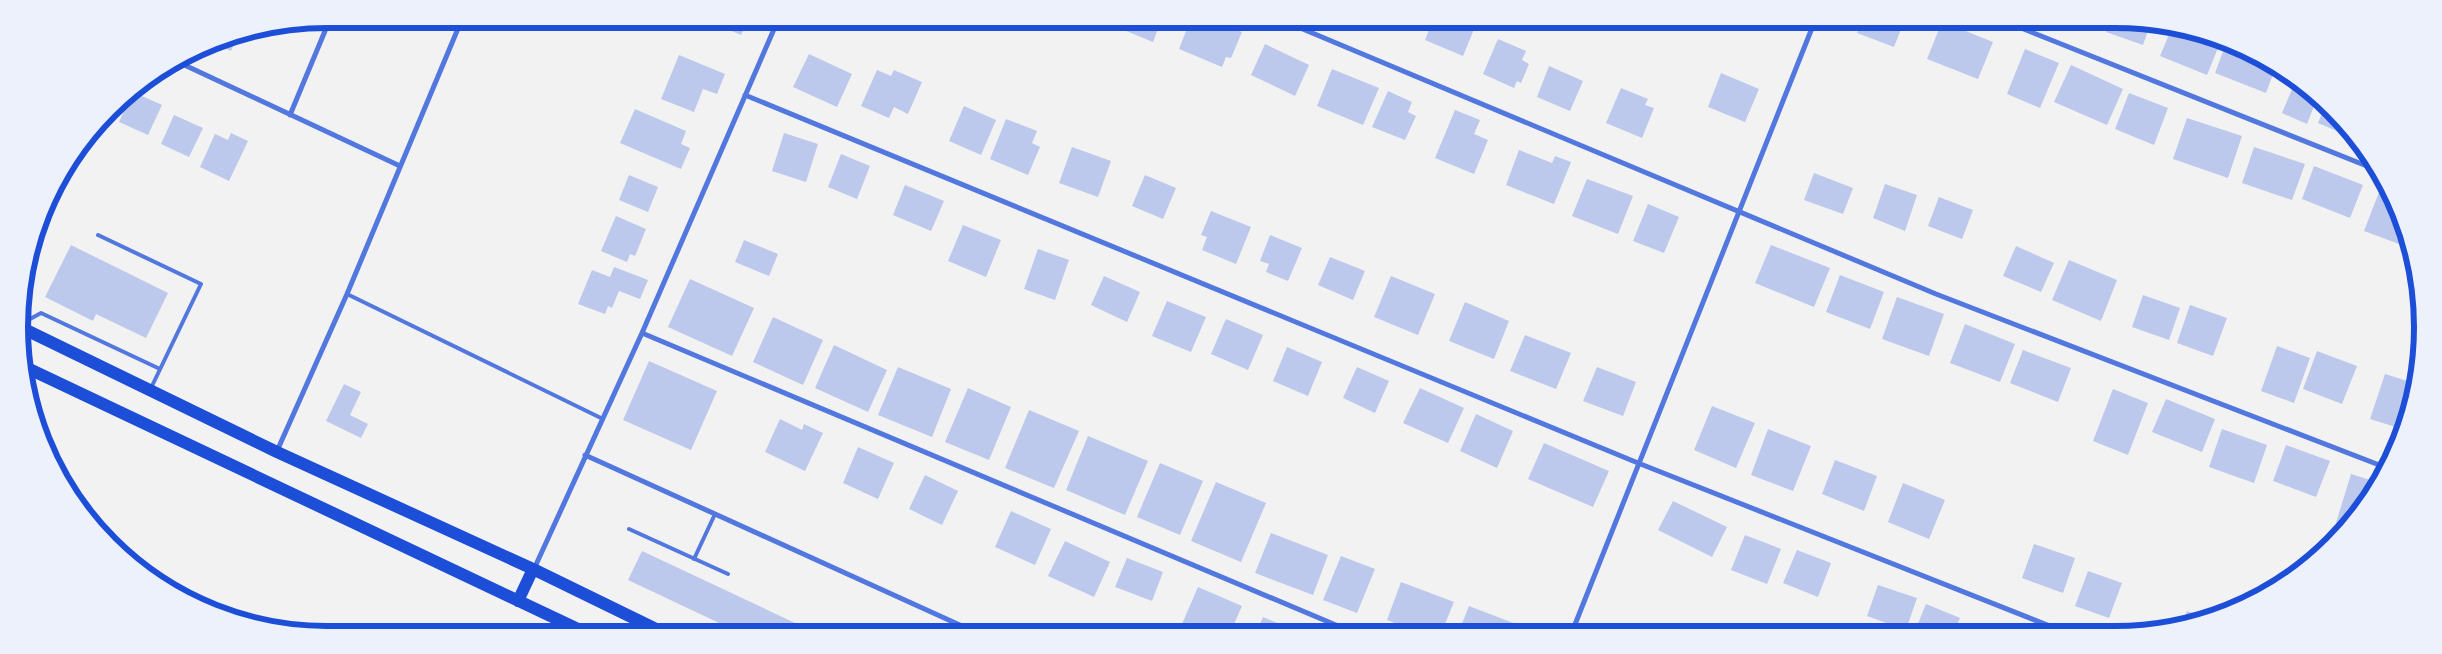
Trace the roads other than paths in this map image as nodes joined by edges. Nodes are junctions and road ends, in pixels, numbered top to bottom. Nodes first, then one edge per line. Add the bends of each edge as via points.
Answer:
1 (326, 28) edge
2 (458, 28) edge
3 (774, 28) edge
4 (1300, 28) edge
5 (1812, 28) edge
6 (2021, 28) edge
7 (183, 65) edge
8 (745, 95) junction
9 (290, 115) junction
10 (400, 166) junction
11 (2367, 166) edge
12 (1740, 210) junction
13 (98, 236) dead end
14 (346, 294) junction
15 (28, 321) edge
16 (28, 329) edge
17 (642, 332) junction
18 (160, 369) junction
19 (31, 370) edge
20 (150, 390) junction
21 (603, 419) junction
22 (277, 452) junction
23 (585, 455) junction
24 (1638, 464) junction
25 (2380, 465) edge
26 (715, 514) junction
27 (629, 529) dead end
28 (694, 559) junction
29 (533, 569) junction
30 (728, 574) dead end
31 (518, 601) junction
32 (571, 626) edge
33 (650, 626) edge
34 (962, 626) edge
35 (1338, 626) edge
36 (1574, 626) edge
37 (2050, 626) edge

1 - 9 street
2 - 10 street
3 - 8 street
4 - 12 street
5 - 12 street
6 - 11 street
7 - 9 street
8 - 17 street
8 - 24 street
9 - 10 street
10 - 14 street
12 - 24 street
12 - 25 street via 1936,294
13 - 18 lane via 201,284
14 - 21 lane
14 - 22 street
15 - 18 lane via 40,313
16 - 20 main road
17 - 21 street
17 - 35 street
18 - 20 lane
19 - 31 main road
20 - 22 main road
21 - 23 street
22 - 29 main road
23 - 26 street
23 - 29 street
24 - 36 street
24 - 37 street
26 - 28 lane
26 - 34 street
27 - 28 lane
28 - 30 lane
29 - 31 main road
29 - 33 main road
31 - 32 main road

